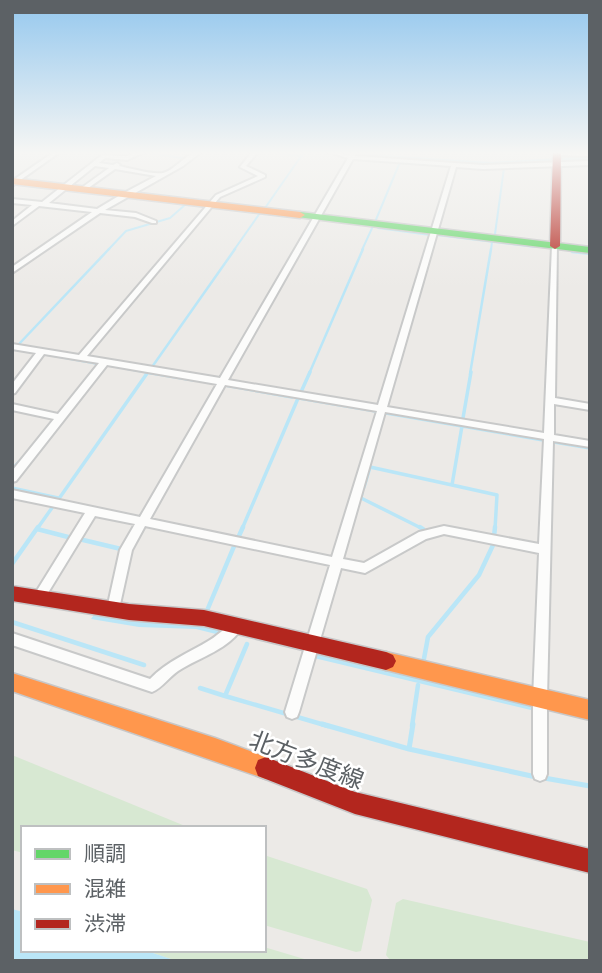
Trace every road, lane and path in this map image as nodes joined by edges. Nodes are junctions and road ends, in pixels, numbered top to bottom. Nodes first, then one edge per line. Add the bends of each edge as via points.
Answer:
1 (56, 197) edge
2 (121, 197) edge
3 (145, 197) edge
4 (217, 197) edge
5 (328, 197) edge
6 (444, 197) edge
7 (556, 197) edge
8 (12, 201) edge
9 (41, 204) junction
10 (210, 205) junction
11 (98, 211) junction
12 (316, 218) junction
13 (154, 222) dead end
14 (12, 224) edge
15 (434, 232) junction
16 (555, 246) junction
17 (590, 250) edge
18 (12, 271) edge
19 (12, 345) edge
20 (42, 351) junction
21 (82, 357) junction
22 (105, 361) junction
23 (222, 381) junction
24 (12, 391) edge
25 (549, 400) junction
26 (12, 407) edge
27 (590, 407) edge
28 (383, 408) junction
29 (60, 417) junction
30 (547, 437) junction
31 (590, 444) edge
32 (12, 478) edge
33 (12, 494) edge
34 (93, 510) junction
35 (143, 520) junction
36 (545, 550) junction
37 (337, 563) junction
38 (12, 593) edge
39 (39, 597) junction
40 (113, 609) junction
41 (237, 626) junction
42 (12, 639) edge
43 (312, 644) junction
44 (12, 682) edge
45 (540, 699) junction
46 (590, 710) edge
47 (292, 712) dead end
48 (540, 774) dead end
49 (590, 861) edge

1 - 9 street
2 - 11 street
3 - 10 main road
4 - 10 street
5 - 12 street
6 - 15 street
7 - 16 main road
8 - 9 street
9 - 11 street
9 - 14 street
10 - 12 main road
10 - 21 street
11 - 13 street
11 - 18 street
12 - 15 main road
12 - 23 street
15 - 16 main road
15 - 28 street
16 - 17 main road
16 - 25 street
19 - 20 street
20 - 21 street
20 - 24 street
21 - 22 street
22 - 23 street
22 - 29 street
23 - 28 street
23 - 35 street
25 - 27 street
25 - 30 street
26 - 29 street
28 - 30 street
28 - 37 street
29 - 32 street
30 - 31 street
30 - 36 street
33 - 34 street
34 - 35 street
34 - 39 street
35 - 37 street
35 - 40 street via 126,550
36 - 37 street via 444,530 423,535 365,568
36 - 45 street
37 - 43 street
38 - 39 main road
39 - 40 main road
40 - 41 main road
41 - 42 street via 227,638 182,660 152,686
41 - 43 main road
43 - 45 main road
43 - 47 street
44 - 49 main road, 北方多度線 via 215,749 355,803
45 - 46 main road
45 - 48 street

